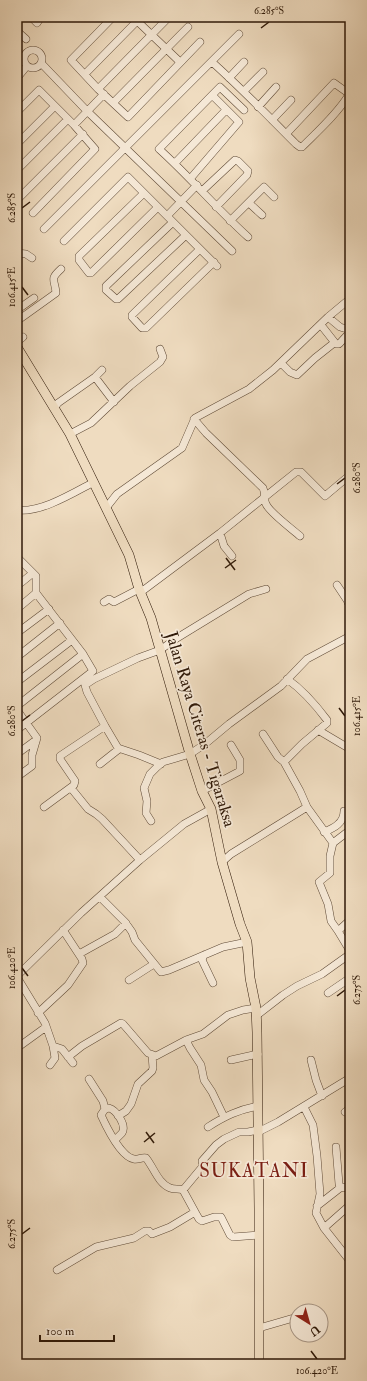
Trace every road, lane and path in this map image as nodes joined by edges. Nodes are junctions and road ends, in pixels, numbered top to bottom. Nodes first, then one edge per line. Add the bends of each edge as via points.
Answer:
1 (31, 17) edge
2 (41, 17) edge
3 (113, 17) edge
4 (169, 17) edge
5 (137, 18) edge
6 (188, 27) dead end
7 (17, 31) edge
8 (239, 34) dead end
9 (151, 35) junction
10 (26, 39) dead end
11 (200, 42) dead end
12 (166, 49) junction
13 (180, 62) junction
14 (212, 62) junction
15 (244, 62) dead end
16 (41, 63) junction
17 (27, 66) junction
18 (263, 72) dead end
19 (85, 74) junction
20 (17, 78) edge
21 (230, 78) junction
22 (276, 87) dead end
23 (244, 91) junction
24 (101, 92) junction
25 (212, 95) junction
26 (291, 100) dead end
27 (113, 103) junction
28 (55, 106) junction
29 (258, 107) junction
30 (226, 110) junction
31 (244, 110) dead end
32 (88, 111) junction
33 (17, 112) edge
34 (68, 119) junction
35 (272, 120) junction
36 (74, 124) junction
37 (82, 134) junction
38 (286, 134) junction
39 (17, 138) edge
40 (126, 149) junction
41 (175, 163) junction
42 (17, 170) edge
43 (190, 178) junction
44 (197, 185) junction
45 (202, 191) junction
46 (144, 194) junction
47 (274, 197) dead end
48 (18, 199) edge
49 (180, 201) junction
50 (249, 203) junction
51 (158, 207) junction
52 (216, 207) junction
53 (33, 213) dead end
54 (262, 215) dead end
55 (167, 216) junction
56 (230, 221) junction
57 (173, 222) junction
58 (44, 229) dead end
59 (186, 235) junction
60 (248, 237) dead end
61 (64, 241) dead end
62 (200, 249) junction
63 (232, 251) dead end
64 (17, 253) edge
65 (32, 258) dead end
66 (61, 269) dead end
67 (34, 298) dead end
68 (350, 302) edge
69 (17, 310) edge
70 (328, 317) junction
71 (17, 321) edge
72 (321, 325) junction
73 (350, 331) edge
74 (334, 344) junction
75 (17, 347) edge
76 (160, 349) dead end
77 (281, 363) junction
78 (102, 370) dead end
79 (95, 377) junction
80 (114, 402) junction
81 (54, 408) junction
82 (194, 419) junction
83 (70, 434) junction
84 (350, 475) edge
85 (94, 482) junction
86 (265, 496) junction
87 (106, 508) junction
88 (18, 512) edge
89 (220, 533) junction
90 (300, 536) dead end
91 (232, 556) dead end
92 (18, 559) edge
93 (33, 573) junction
94 (338, 585) dead end
95 (17, 586) edge
96 (266, 589) dead end
97 (140, 590) junction
98 (36, 593) junction
99 (104, 602) dead end
100 (350, 607) edge
101 (17, 608) edge
102 (49, 609) junction
103 (60, 623) junction
104 (17, 633) edge
105 (350, 636) edge
106 (72, 640) junction
107 (160, 650) junction
108 (83, 654) junction
109 (17, 657) edge
110 (287, 679) junction
111 (17, 682) edge
112 (17, 706) edge
113 (17, 710) edge
114 (27, 723) junction
115 (105, 726) junction
116 (17, 730) edge
117 (318, 730) junction
118 (263, 734) dead end
119 (36, 740) junction
120 (231, 745) dead end
121 (119, 749) junction
122 (350, 749) edge
123 (17, 754) edge
124 (190, 754) junction
125 (284, 762) junction
126 (100, 764) dead end
127 (161, 764) junction
128 (17, 777) edge
129 (71, 788) junction
130 (202, 791) junction
131 (44, 807) dead end
132 (307, 807) junction
133 (211, 809) junction
134 (344, 811) dead end
135 (151, 821) dead end
136 (350, 830) edge
137 (324, 832) junction
138 (333, 844) junction
139 (140, 860) junction
140 (222, 862) junction
141 (100, 897) junction
142 (350, 920) edge
143 (126, 923) junction
144 (63, 930) junction
145 (338, 931) junction
146 (247, 942) junction
147 (79, 954) junction
148 (204, 955) junction
149 (350, 955) edge
150 (154, 964) junction
151 (17, 977) edge
152 (350, 978) edge
153 (129, 980) dead end
154 (213, 983) dead end
155 (328, 993) dead end
156 (256, 1012) junction
157 (38, 1013) junction
158 (46, 1027) junction
159 (186, 1040) junction
160 (53, 1046) junction
161 (17, 1048) edge
162 (258, 1054) junction
163 (152, 1056) junction
164 (68, 1057) junction
165 (231, 1060) dead end
166 (311, 1060) dead end
167 (73, 1063) dead end
168 (50, 1065) dead end
169 (89, 1079) dead end
170 (349, 1082) edge
171 (322, 1096) junction
172 (258, 1106) junction
173 (304, 1107) junction
174 (105, 1109) junction
175 (118, 1116) junction
176 (224, 1117) junction
177 (208, 1127) dead end
178 (258, 1131) junction
179 (114, 1140) junction
180 (336, 1147) dead end
181 (340, 1188) junction
182 (183, 1190) junction
183 (350, 1190) edge
184 (317, 1206) junction
185 (350, 1206) edge
186 (195, 1212) junction
187 (324, 1228) junction
188 (258, 1235) junction
189 (350, 1261) edge
190 (57, 1270) dead end
191 (289, 1320) edge
192 (259, 1328) junction
193 (258, 1364) edge

1 - 2 street via 37,23
3 - 19 street via 70,60
4 - 9 street
5 - 9 street
5 - 19 street
6 - 12 street
7 - 10 street
8 - 14 street
9 - 12 street
9 - 24 street
11 - 13 street
12 - 13 street
12 - 27 street
13 - 27 street via 128,117
14 - 21 street
14 - 40 street
15 - 21 street
16 - 17 street via 36,68
16 - 17 street via 40,52 33,49 24,55 23,59
16 - 32 street
17 - 20 street
18 - 23 street
19 - 24 street
21 - 23 street
22 - 29 street
23 - 29 street
24 - 27 street
24 - 32 street
25 - 30 street
25 - 31 street via 220,87
25 - 41 street via 158,149
26 - 35 street
28 - 33 street via 39,90
28 - 34 street
28 - 39 street via 20,141
29 - 35 street
30 - 41 street
30 - 43 street via 239,122
32 - 36 street
32 - 40 street
34 - 36 street
34 - 42 street
35 - 38 street
36 - 37 street
37 - 48 street
37 - 53 street via 95,149
38 - 38 street via 333,83 348,94 302,147
40 - 49 street
40 - 58 street
41 - 43 street
43 - 44 street
44 - 45 street
44 - 49 street
45 - 52 street
45 - 52 street via 235,160 248,171
46 - 51 street
46 - 51 street via 79,256 79,260 89,273
46 - 61 street via 128,177
47 - 50 street via 264,187
49 - 55 street
49 - 63 street
50 - 54 street
50 - 56 street
51 - 55 street
52 - 56 street
55 - 57 street
56 - 60 street
57 - 59 street
57 - 59 street via 106,286 106,290 118,299
59 - 62 street
62 - 62 street via 133,314 132,317 142,328 146,328 216,264
64 - 65 street
66 - 71 street via 53,280 56,293
67 - 69 street
68 - 70 street via 346,302
70 - 72 street
70 - 73 street
72 - 74 street
72 - 77 street
73 - 74 street via 339,344
74 - 77 street via 297,375
75 - 81 main road, Jalan Raya Citeras - Tigaraksa
76 - 80 street via 163,357 160,362
77 - 82 street via 249,389
78 - 79 street
79 - 80 street
79 - 81 street
80 - 83 street via 91,423
81 - 83 main road, Jalan Raya Citeras - Tigaraksa
82 - 86 street via 206,434 263,488
82 - 87 street via 182,448 117,494
83 - 85 main road, Jalan Raya Citeras - Tigaraksa
84 - 86 street via 325,496 301,472 296,472
85 - 87 main road, Jalan Raya Citeras - Tigaraksa
85 - 88 street via 53,502
86 - 89 street
86 - 90 street via 268,508
87 - 97 main road, Jalan Raya Citeras - Tigaraksa via 129,555
89 - 91 street via 224,546
89 - 97 street
92 - 93 street
93 - 95 street
93 - 98 street via 36,576
94 - 100 street
96 - 107 street via 249,594
97 - 99 street via 114,602 109,599
97 - 107 main road, Jalan Raya Citeras - Tigaraksa
98 - 101 street
98 - 102 street
102 - 103 street
102 - 104 street
103 - 106 street
103 - 109 street
105 - 110 street via 307,659
106 - 108 street
106 - 111 street
107 - 115 street via 138,658 85,685
107 - 124 main road, Jalan Raya Citeras - Tigaraksa
108 - 112 street
108 - 114 street via 93,671
110 - 117 street via 311,700 327,720 327,723
110 - 124 street via 253,708
113 - 114 street
114 - 116 street
114 - 119 street
115 - 121 street
115 - 129 street via 60,756 75,781
117 - 122 street
117 - 125 street
118 - 125 street
119 - 123 street
119 - 128 street via 32,766
120 - 130 street via 240,760 240,771
121 - 126 street
121 - 127 street via 139,754
124 - 127 street
124 - 130 main road, Jalan Raya Citeras - Tigaraksa
125 - 132 street
127 - 135 street via 150,774 144,788 146,813
129 - 131 street
129 - 139 street via 88,809 96,814
130 - 133 main road, Jalan Raya Citeras - Tigaraksa
132 - 137 street
132 - 140 street
133 - 139 street via 184,824
133 - 140 main road, Jalan Raya Citeras - Tigaraksa
134 - 137 street via 340,823
136 - 138 street
137 - 138 street
138 - 145 street via 330,873 319,882
139 - 141 street
140 - 146 main road, Jalan Raya Citeras - Tigaraksa
141 - 143 street
141 - 144 street
142 - 145 street
143 - 147 street via 115,934
143 - 150 street via 135,940
144 - 147 street
144 - 151 street
145 - 149 street
146 - 148 street via 223,947
146 - 156 main road, Jalan Raya Citeras - Tigaraksa
147 - 157 street via 83,961 81,967 68,985
148 - 150 street via 163,972
148 - 154 street via 202,960
149 - 156 street
150 - 153 street
151 - 157 street
152 - 155 street
156 - 159 street via 243,1010 228,1015 203,1034
156 - 162 main road, Jalan Raya Citeras - Tigaraksa
157 - 158 street
158 - 160 street
158 - 161 street
159 - 163 street
159 - 176 street via 201,1064 204,1080
160 - 164 street via 62,1048
160 - 168 street via 55,1058
162 - 165 street
162 - 172 main road, Jalan Raya Citeras - Tigaraksa
163 - 164 street via 121,1023
163 - 175 street via 152,1071 138,1084 131,1104
164 - 167 street
166 - 171 street
169 - 174 street
170 - 171 street
171 - 173 street
172 - 176 street via 241,1109
172 - 178 main road, Jalan Raya Citeras - Tigaraksa
173 - 178 street
173 - 184 street via 312,1120 315,1138 320,1194
174 - 175 street via 112,1109
174 - 179 street via 101,1115
175 - 179 street via 123,1130
176 - 177 street
178 - 182 street via 235,1133 216,1145
178 - 188 main road, Jalan Raya Citeras - Tigaraksa
179 - 182 street via 128,1157 146,1158 167,1187
180 - 181 street
181 - 183 street
181 - 184 street
182 - 186 street
184 - 187 street via 316,1213
185 - 187 street
186 - 188 street via 202,1221 221,1217 233,1237
186 - 190 street via 163,1231 152,1234 145,1231 134,1238 96,1248
187 - 189 street
188 - 192 main road, Jalan Raya Citeras - Tigaraksa
191 - 192 street
192 - 193 main road, Jalan Raya Citeras - Tigaraksa

